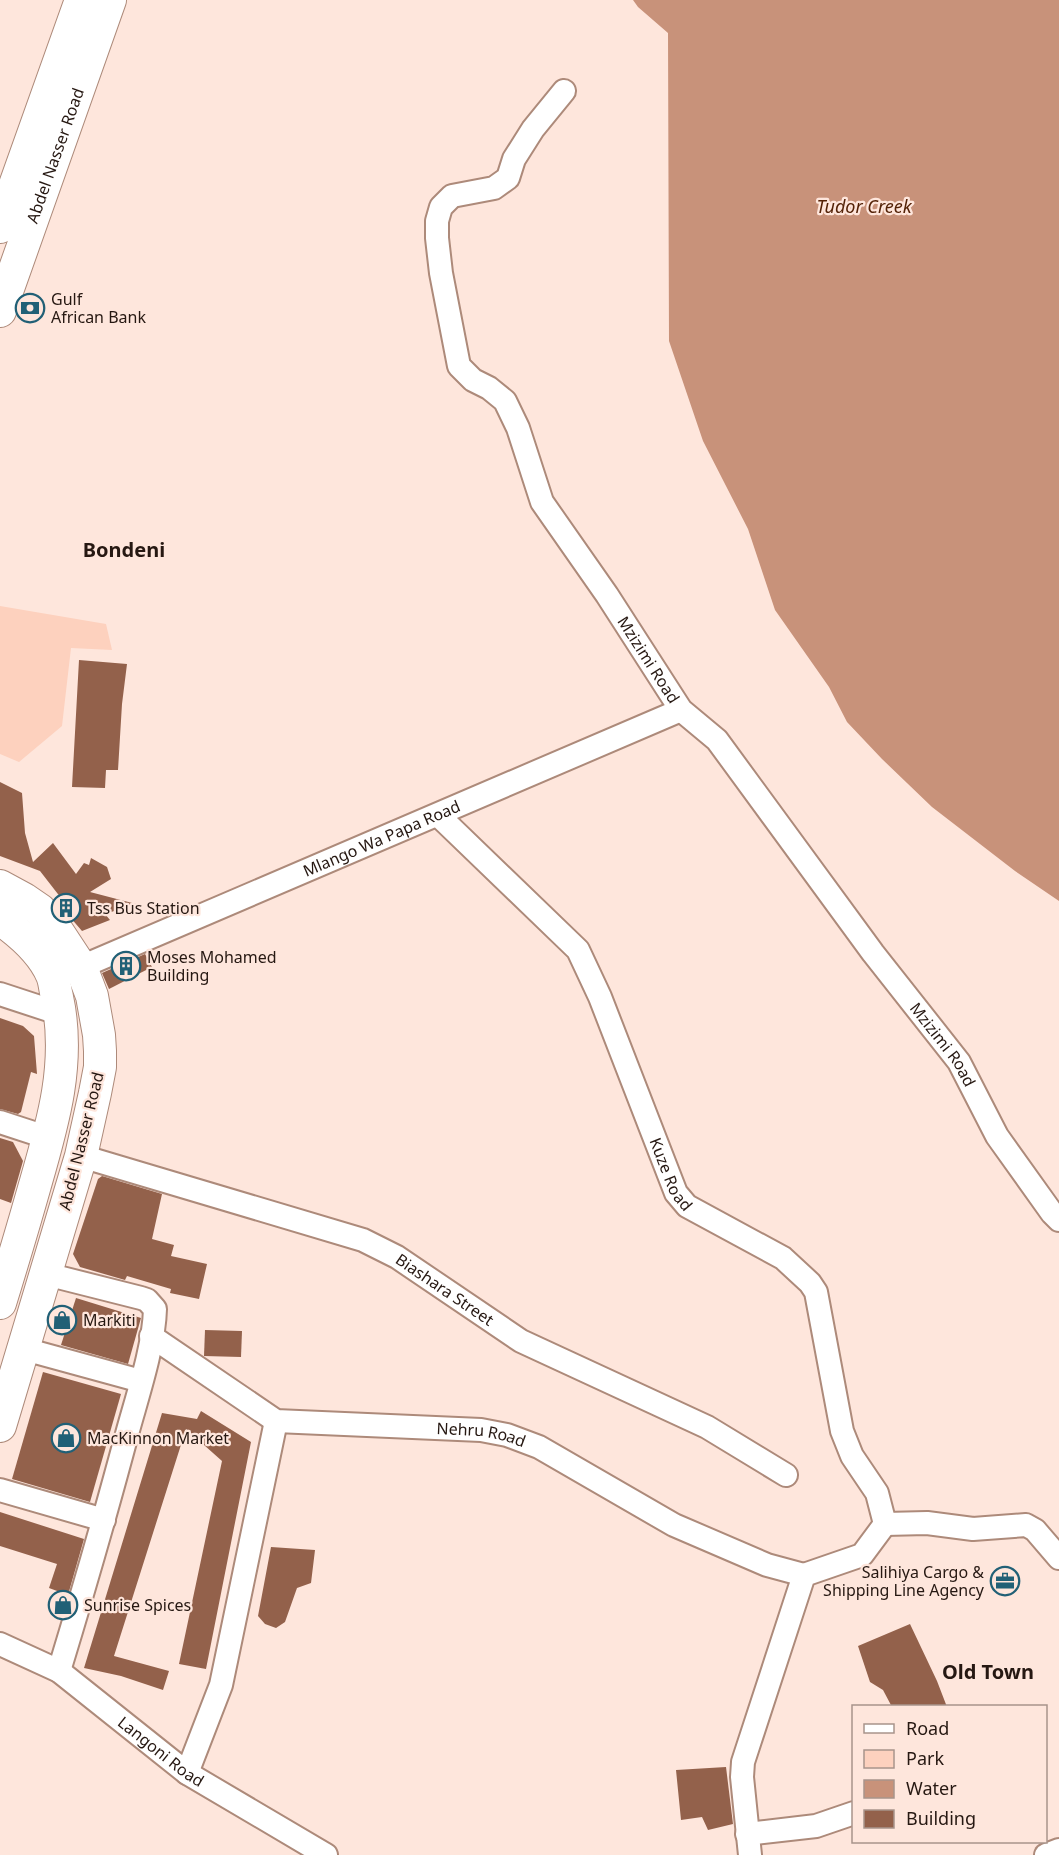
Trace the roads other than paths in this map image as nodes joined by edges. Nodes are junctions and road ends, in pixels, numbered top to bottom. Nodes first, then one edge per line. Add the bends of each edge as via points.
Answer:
1 (81, 0) edge
2 (110, 0) edge
3 (64, 88) junction
4 (564, 91) dead end
5 (9, 173) edge
6 (0, 227) edge
7 (8, 265) edge
8 (0, 312) edge
9 (681, 710) junction
10 (439, 816) junction
11 (0, 886) edge
12 (0, 919) edge
13 (81, 967) junction
14 (0, 994) edge
15 (60, 1014) junction
16 (0, 1122) edge
17 (49, 1138) junction
18 (81, 1156) junction
19 (1059, 1220) edge
20 (9, 1243) edge
21 (46, 1274) junction
22 (0, 1303) edge
23 (151, 1336) junction
24 (24, 1349) junction
25 (141, 1382) junction
26 (276, 1421) junction
27 (0, 1426) edge
28 (786, 1475) dead end
29 (0, 1490) edge
30 (104, 1520) junction
31 (885, 1524) junction
32 (1059, 1558) edge
33 (804, 1575) junction
34 (0, 1644) edge
35 (59, 1671) junction
36 (187, 1773) junction
37 (852, 1814) edge
38 (749, 1844) edge
39 (1059, 1850) edge
40 (326, 1855) edge
41 (1046, 1855) edge

1 - 3 main road, Abdel Nasser Road
2 - 3 main road, Abdel Nasser Road
3 - 5 main road, Abdel Nasser Road
3 - 7 main road, Abdel Nasser Road
4 - 9 street, Mzizimi Road via 533,129 514,159 508,178 494,188 452,196 441,207 437,238 455,349 459,366 505,400 542,502
5 - 6 main road, Abdel Nasser Road
7 - 8 main road, Abdel Nasser Road
9 - 10 street, Mlango Wa Papa Road
9 - 19 street, Mzizimi Road via 717,740 873,953 959,1062 997,1136
10 - 13 street, Mlango Wa Papa Road
10 - 31 street, Kuze Road via 578,950 676,1193 687,1206 783,1258 816,1292 842,1431 852,1456 877,1493
11 - 13 main road, Abdel Nasser Road via 40,910
12 - 15 main road, Abdel Nasser Road via 17,931 45,964 52,976
13 - 18 main road, Abdel Nasser Road via 92,996 100,1059
14 - 15 street
15 - 17 main road, Abdel Nasser Road via 62,1070
16 - 17 street
17 - 20 main road, Abdel Nasser Road
18 - 21 main road, Abdel Nasser Road
18 - 28 street, Biashara Street via 363,1240 397,1257 521,1341 706,1427
20 - 22 main road, Abdel Nasser Road
21 - 23 street via 147,1300 155,1309
21 - 24 main road, Abdel Nasser Road
23 - 25 street
23 - 26 street
24 - 25 street
24 - 27 main road, Abdel Nasser Road
25 - 30 street
26 - 33 street, Nehru Road via 481,1430 507,1435 539,1447 674,1525 767,1565
26 - 36 street via 221,1685
29 - 30 street
30 - 35 street
31 - 32 street via 927,1523 973,1529 1026,1526 1035,1530
31 - 33 street via 862,1555
33 - 38 street via 743,1762
34 - 35 street, Langoni Road
35 - 36 street, Langoni Road
36 - 40 street, Langoni Road
37 - 38 street
39 - 41 street

